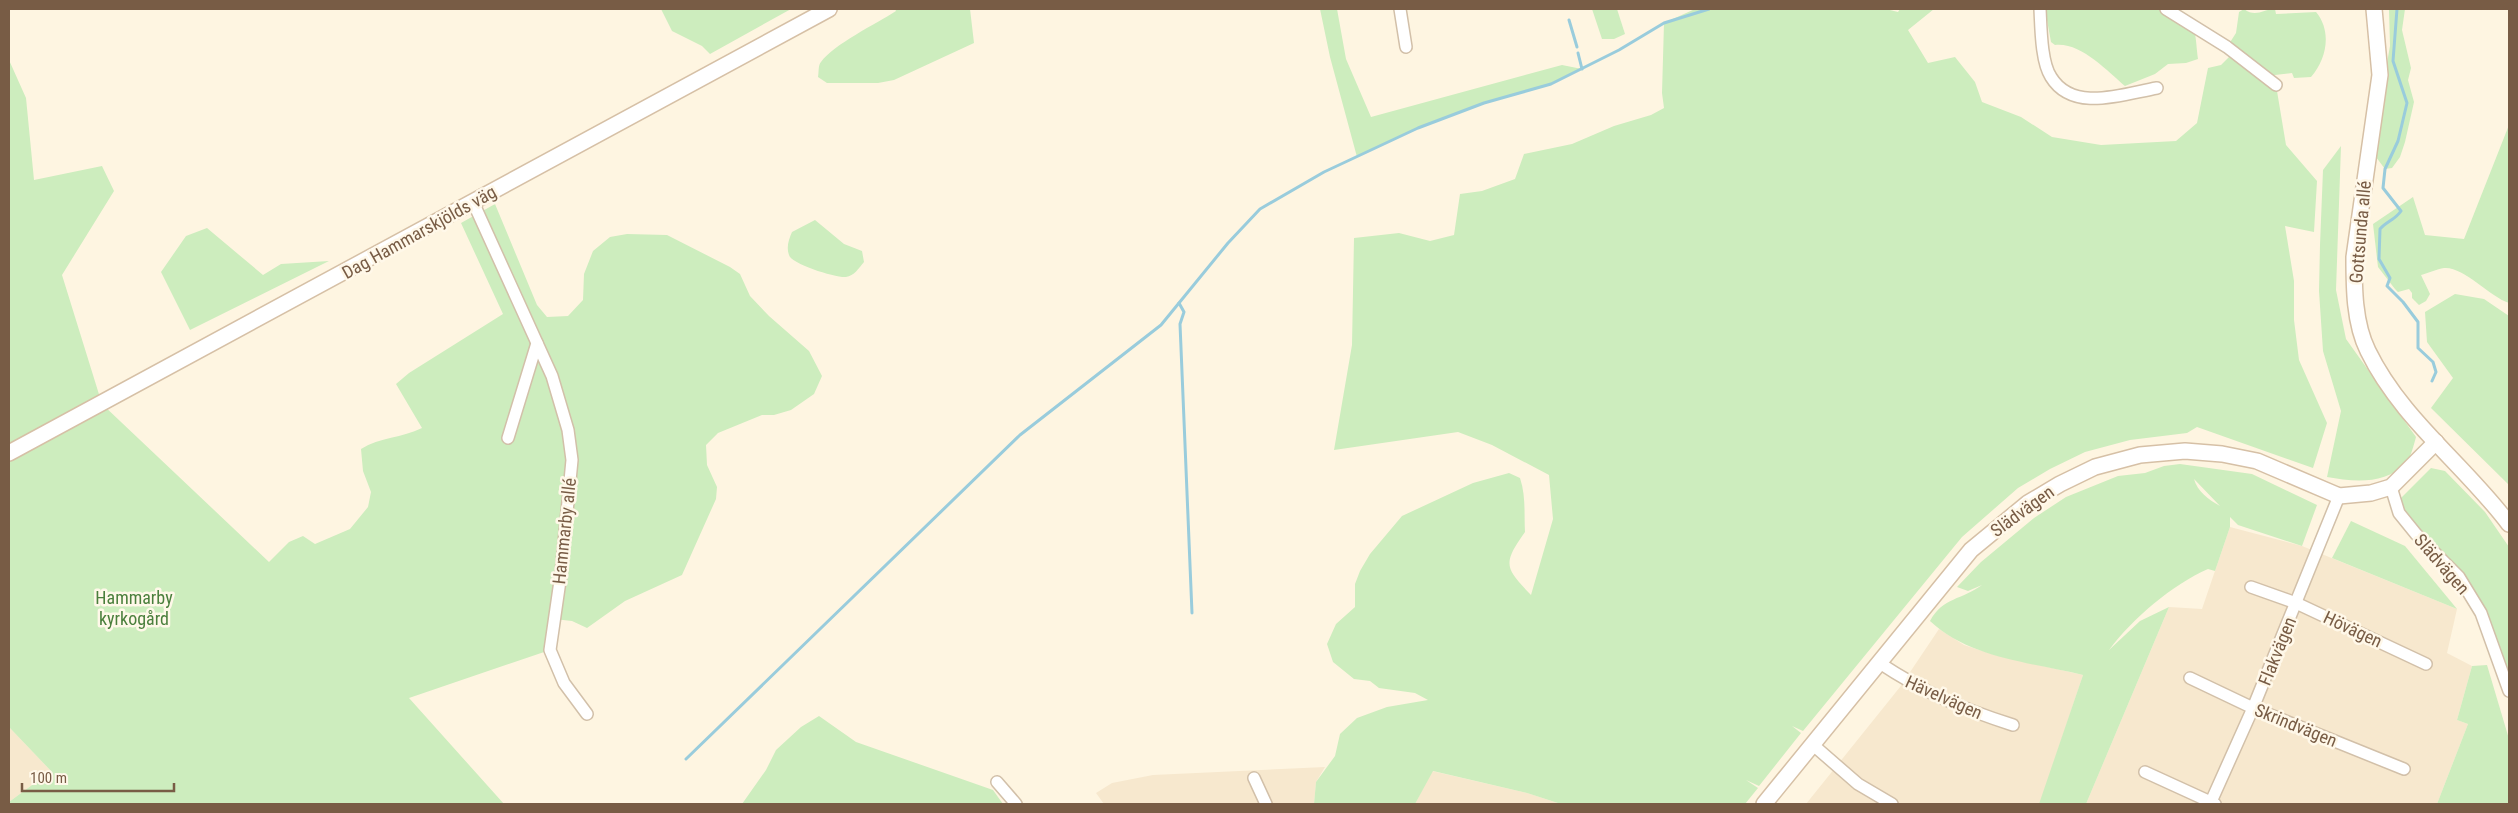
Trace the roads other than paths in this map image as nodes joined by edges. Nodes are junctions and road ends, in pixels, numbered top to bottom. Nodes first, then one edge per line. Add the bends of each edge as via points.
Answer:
1 (829, 9) edge
2 (1400, 9) edge
3 (2040, 9) edge
4 (2167, 9) edge
5 (2374, 9) edge
6 (1406, 47) dead end
7 (2276, 85) dead end
8 (2157, 88) dead end
9 (473, 202) junction
10 (537, 343) junction
11 (508, 438) dead end
12 (2436, 442) junction
13 (9, 453) edge
14 (2391, 487) junction
15 (2339, 496) junction
16 (2509, 524) edge
17 (2251, 587) dead end
18 (2296, 603) junction
19 (1878, 662) junction
20 (2426, 664) dead end
21 (2190, 678) dead end
22 (2509, 692) edge
23 (2253, 708) junction
24 (587, 714) dead end
25 (2013, 725) dead end
26 (1812, 744) junction
27 (2404, 769) dead end
28 (2145, 772) dead end
29 (1254, 778) dead end
30 (997, 782) dead end
31 (1016, 804) edge
32 (1266, 804) edge
33 (1764, 804) edge
34 (1892, 804) edge
35 (2212, 804) edge

1 - 9 street, Dag Hammarskjölds väg
2 - 6 street
3 - 8 street via 2046,61 2050,76 2060,88 2079,99
4 - 7 street via 2228,47
5 - 12 street, Gottsunda allé via 2380,75 2354,257 2358,319 2367,350 2396,396
9 - 10 street, Hammarby allé
9 - 13 street, Dag Hammarskjölds väg
10 - 11 street
10 - 24 street, Hammarby allé via 552,376 568,430 572,460 550,650 564,683
12 - 14 street
12 - 16 street, Gottsunda allé via 2491,500
14 - 15 street, Slädvägen
14 - 22 street, Slädvägen via 2399,513 2459,577 2481,613
15 - 18 street, Flakvägen
15 - 19 street, Slädvägen via 2258,462 2222,454 2185,451 2140,454 2095,467 2028,503 1971,550
17 - 18 street, Hövägen
18 - 20 street, Hövägen
18 - 23 street, Flakvägen
19 - 25 street, Hävelvägen via 1915,686 1958,707
19 - 26 street, Slädvägen
21 - 23 street, Skrindvägen
23 - 27 street, Skrindvägen
23 - 35 street, Flakvägen
26 - 33 street, Slädvägen
26 - 34 street via 1858,784
28 - 35 street
29 - 32 street
30 - 31 street

